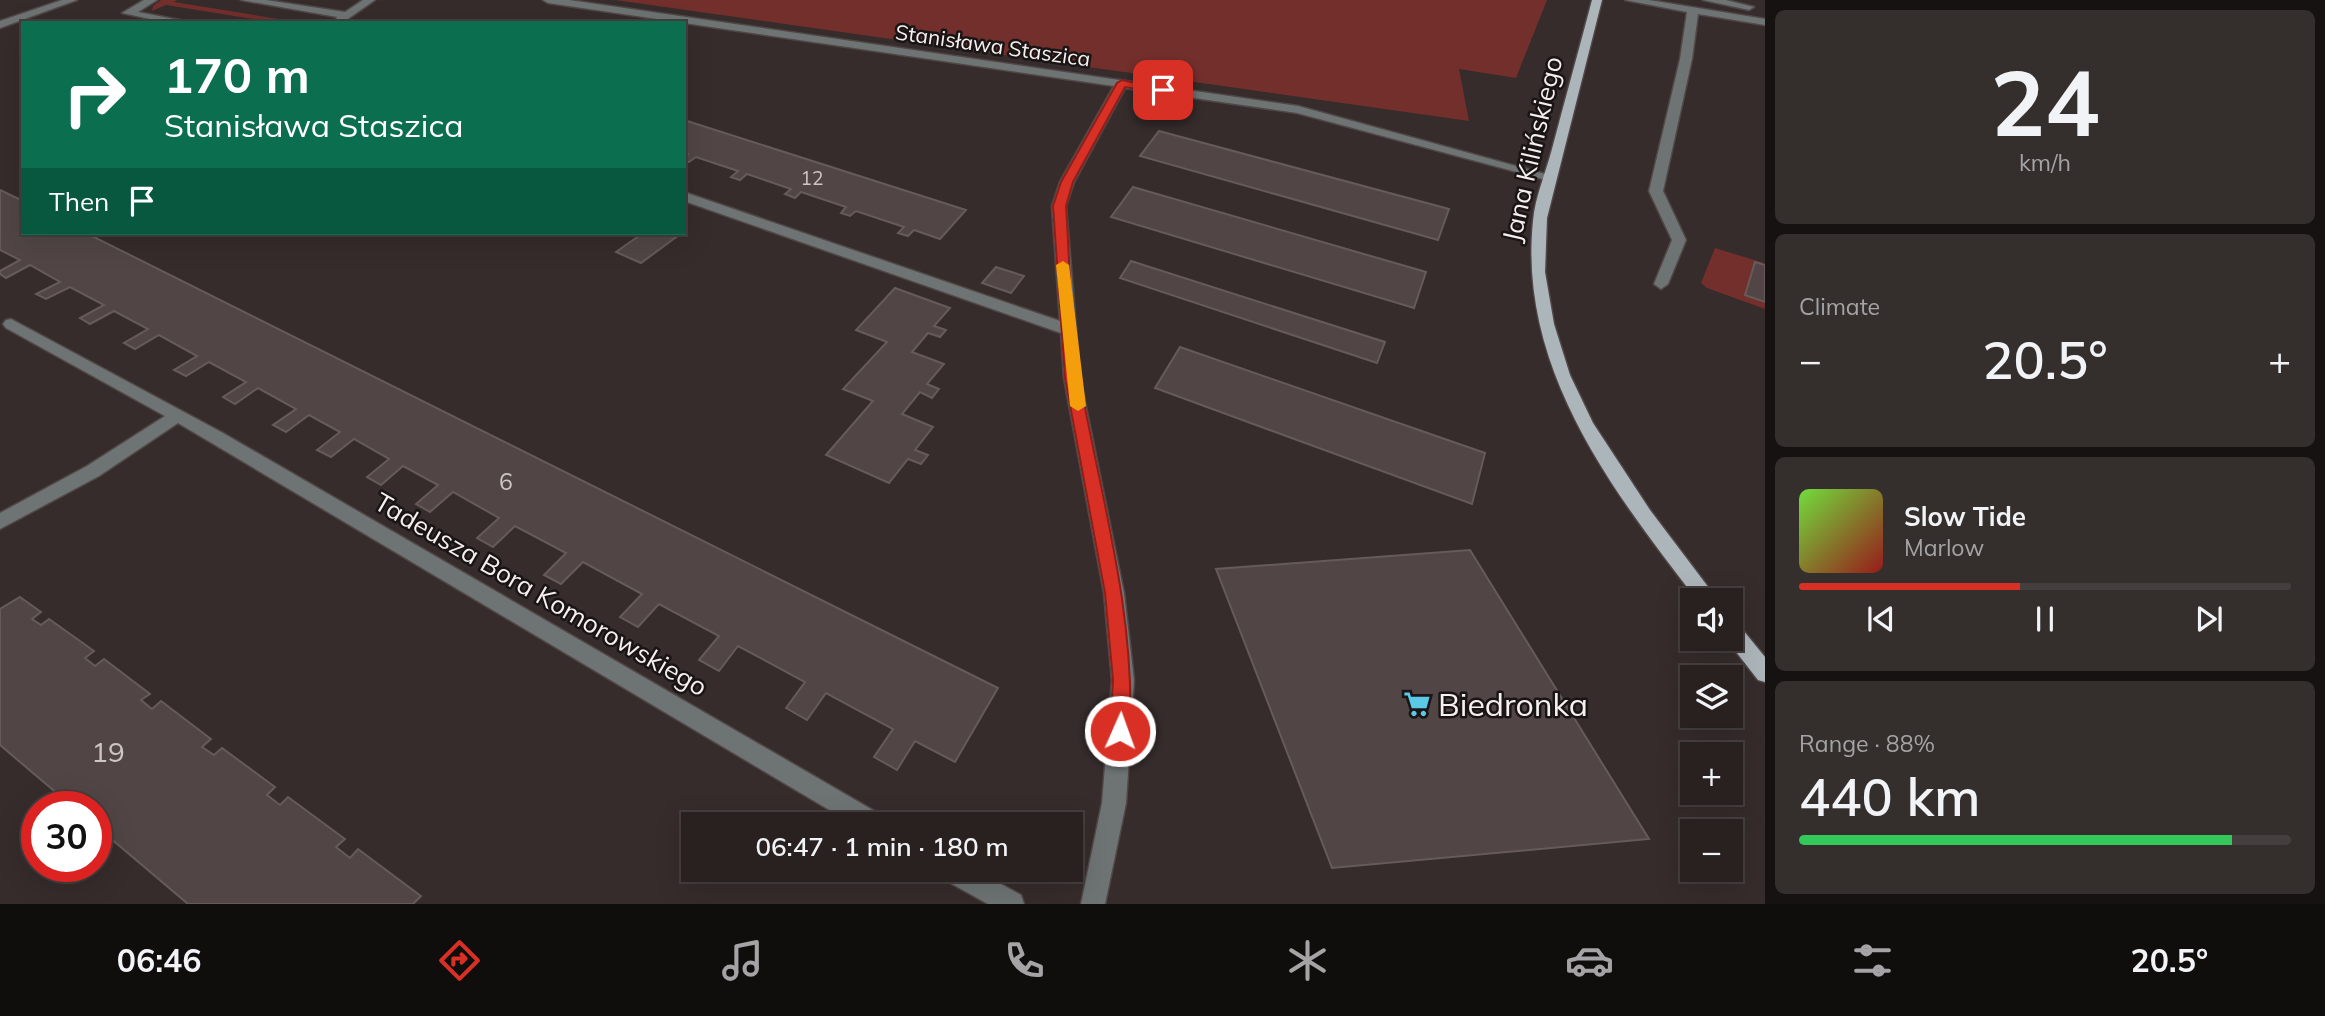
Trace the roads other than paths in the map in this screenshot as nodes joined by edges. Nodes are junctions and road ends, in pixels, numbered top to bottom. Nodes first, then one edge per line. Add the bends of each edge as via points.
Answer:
1 (72, 0) edge
2 (152, 0) edge
3 (246, 0) edge
4 (370, 0) edge
5 (548, 0) edge
6 (1597, 0) edge
7 (1630, 0) edge
8 (1708, 0) edge
9 (1692, 10) junction
10 (1765, 10) edge
11 (346, 15) junction
12 (177, 21) edge
13 (337, 21) edge
14 (1765, 22) edge
15 (0, 25) edge
16 (1122, 83) junction
17 (1550, 177) junction
18 (686, 197) edge
19 (1661, 284) dead end
20 (11, 324) dead end
21 (1069, 330) junction
22 (178, 415) junction
23 (0, 522) edge
24 (1698, 588) edge
25 (1743, 645) edge
26 (1765, 673) edge
27 (855, 812) edge
28 (974, 882) edge
29 (1012, 904) edge
30 (1093, 904) edge

1 - 15 street
2 - 12 street via 127,13
3 - 11 street
4 - 11 street
5 - 16 street, Stanisława Staszica
6 - 17 main road, Jana Kilińskiego
7 - 9 street
8 - 10 street
9 - 14 street
9 - 19 street via 1686,59 1656,191 1679,240
11 - 13 street
16 - 17 street, Stanisława Staszica via 1320,115
16 - 21 street via 1067,182 1059,206
17 - 24 main road, Jana Kilińskiego via 1535,253 1541,310 1556,357 1572,397 1628,495
18 - 21 street
20 - 22 street, Tadeusza Bora Komorowskiego
21 - 30 street via 1072,378 1114,593 1123,680 1114,803
22 - 23 street via 93,471
22 - 27 street, Tadeusza Bora Komorowskiego
25 - 26 main road
28 - 29 street

